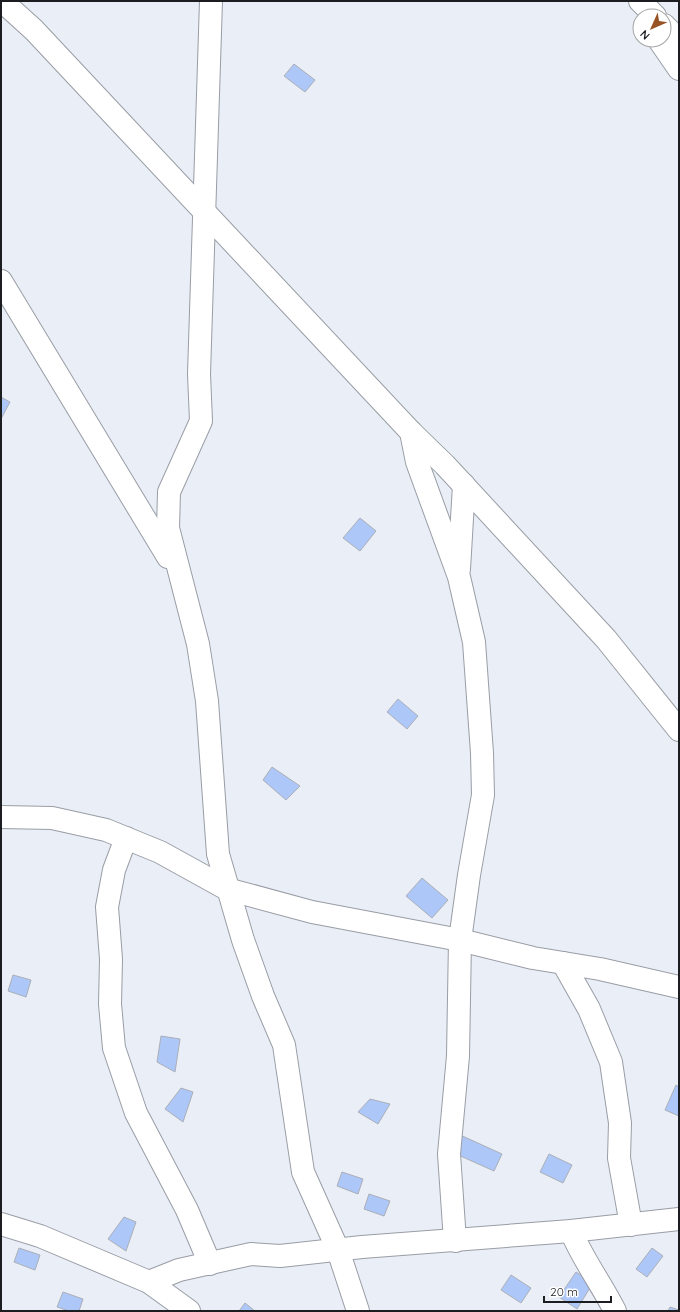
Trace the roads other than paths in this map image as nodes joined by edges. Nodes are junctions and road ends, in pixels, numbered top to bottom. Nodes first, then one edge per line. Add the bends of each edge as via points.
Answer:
1 (2, 1) edge
2 (211, 1) edge
3 (665, 48) edge
4 (679, 69) edge
5 (204, 213) junction
6 (1, 280) edge
7 (412, 432) junction
8 (464, 485) junction
9 (179, 575) junction
10 (459, 578) junction
11 (679, 730) edge
12 (1, 817) edge
13 (126, 838) junction
14 (227, 889) junction
15 (460, 940) junction
16 (563, 963) junction
17 (679, 987) edge
18 (679, 1219) edge
19 (1, 1224) edge
20 (631, 1225) junction
21 (571, 1231) junction
22 (455, 1241) junction
23 (338, 1250) junction
24 (210, 1264) junction
25 (149, 1282) junction
26 (190, 1311) edge
27 (358, 1311) edge
28 (615, 1311) edge

1 - 5 street via 34,30
2 - 5 street
3 - 4 street
5 - 7 street
5 - 9 street via 199,374 201,421 170,492 168,528
6 - 9 street
7 - 8 street
7 - 10 street via 417,462
8 - 10 street
8 - 11 street via 606,639
9 - 14 street via 198,644 207,701 218,854
10 - 15 street via 474,642 483,795
12 - 13 street via 52,818 106,830
13 - 14 street via 160,852
13 - 24 street via 114,870 108,907 110,1004 114,1048 136,1113 187,1210
14 - 15 street via 312,912
14 - 23 street via 263,996 284,1045 302,1172
15 - 16 street
15 - 22 street via 458,1056 449,1154
16 - 17 street
16 - 20 street via 589,1009 611,1062 620,1123 619,1158
18 - 20 street
19 - 25 street via 40,1236
20 - 21 street
21 - 22 street
21 - 28 street via 581,1255
22 - 23 street
23 - 24 street via 280,1256 251,1254
23 - 27 street
24 - 25 street via 178,1270
25 - 26 street

